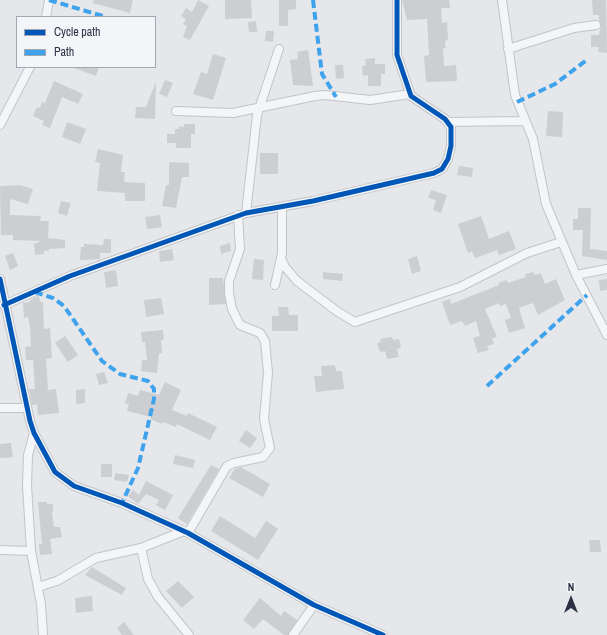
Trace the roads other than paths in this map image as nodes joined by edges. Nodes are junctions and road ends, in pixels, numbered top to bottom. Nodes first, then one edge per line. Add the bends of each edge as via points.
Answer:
1 (49, 0) edge
2 (397, 0) edge
3 (502, 0) edge
4 (46, 16) edge
5 (596, 25) dead end
6 (279, 49) dead end
7 (508, 49) junction
8 (29, 68) edge
9 (410, 94) junction
10 (258, 108) junction
11 (176, 112) dead end
12 (524, 121) junction
13 (448, 122) junction
14 (0, 124) edge
15 (282, 207) junction
16 (242, 214) junction
17 (561, 242) junction
18 (281, 258) junction
19 (607, 269) edge
20 (576, 275) junction
21 (0, 279) edge
22 (275, 285) dead end
23 (4, 305) junction
24 (607, 336) edge
25 (0, 408) edge
26 (27, 408) junction
27 (34, 433) junction
28 (186, 532) junction
29 (141, 548) junction
30 (0, 550) edge
31 (31, 551) junction
32 (38, 587) junction
33 (314, 605) junction
34 (43, 635) edge
35 (189, 635) edge
36 (293, 635) edge
37 (383, 635) edge

1 - 4 street
2 - 9 street via 397,55
3 - 7 street
5 - 7 street via 581,26
6 - 10 street
7 - 12 street via 515,95
8 - 14 street
9 - 10 street via 370,100 320,96
9 - 13 street via 416,102
10 - 11 street via 233,113
10 - 16 street
12 - 13 street
12 - 17 street via 532,140 546,204
13 - 15 street via 452,132 449,153 445,166 438,172
15 - 16 street
15 - 18 street
16 - 23 street via 70,276
16 - 28 street via 240,249 229,281 229,293 232,309 240,325 260,334 265,341 268,373 264,419 270,448 263,457 227,466
17 - 18 street via 527,253 460,287 355,322 296,281
17 - 20 street
18 - 22 street
19 - 20 street
20 - 24 street
21 - 23 street
23 - 26 street
25 - 26 street
26 - 27 street
27 - 28 street via 50,464 62,478 74,486 122,503
27 - 31 street via 28,455 27,485
28 - 29 street
28 - 33 street
29 - 32 street via 89,561 57,581
29 - 35 street via 148,580 158,597
30 - 31 street
31 - 32 street
32 - 34 street via 42,604
33 - 36 street
33 - 37 street

